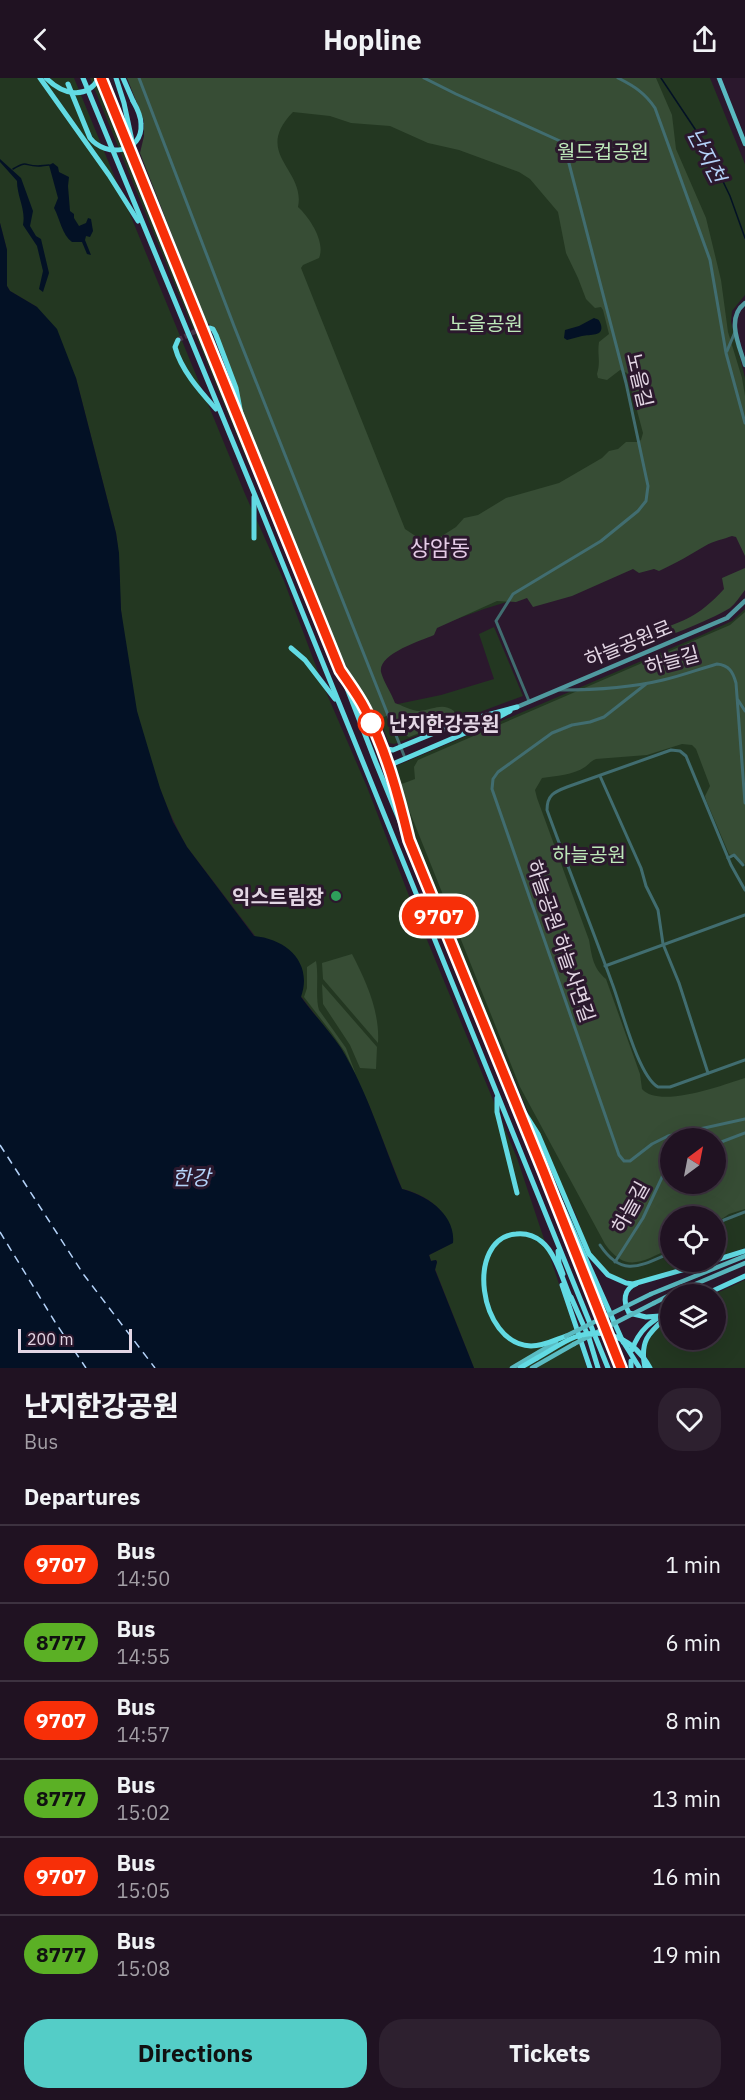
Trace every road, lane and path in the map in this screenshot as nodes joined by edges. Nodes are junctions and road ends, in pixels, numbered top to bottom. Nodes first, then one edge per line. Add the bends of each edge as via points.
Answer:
1 (40, 78) edge
2 (46, 78) edge
3 (82, 78) edge
4 (100, 78) edge
5 (114, 78) edge
6 (123, 78) edge
7 (139, 78) edge
8 (424, 78) edge
9 (618, 78) edge
10 (719, 78) edge
11 (67, 81) edge
12 (745, 144) edge
13 (139, 172) junction
14 (147, 235) junction
15 (745, 303) edge
16 (210, 328) dead end
17 (736, 331) junction
18 (178, 340) dead end
19 (726, 353) junction
20 (745, 365) edge
21 (219, 412) junction
22 (745, 423) edge
23 (246, 438) junction
24 (254, 492) junction
25 (254, 538) dead end
26 (745, 601) edge
27 (291, 648) dead end
28 (340, 670) junction
29 (646, 684) junction
30 (556, 690) junction
31 (737, 699) junction
32 (529, 701) junction
33 (340, 705) junction
34 (517, 707) junction
35 (745, 711) edge
36 (482, 716) junction
37 (486, 724) junction
38 (381, 744) junction
39 (400, 747) junction
40 (405, 759) junction
41 (390, 768) junction
42 (600, 776) junction
43 (745, 803) edge
44 (409, 840) junction
45 (729, 858) junction
46 (743, 865) dead end
47 (745, 890) edge
48 (745, 915) edge
49 (663, 944) junction
50 (605, 966) junction
51 (745, 1060) edge
52 (708, 1073) junction
53 (509, 1088) junction
54 (497, 1094) junction
55 (745, 1119) edge
56 (745, 1133) edge
57 (726, 1140) edge
58 (543, 1170) junction
59 (660, 1182) edge
60 (516, 1193) dead end
61 (745, 1212) edge
62 (726, 1219) edge
63 (558, 1244) junction
64 (600, 1245) dead end
65 (745, 1254) edge
66 (660, 1257) edge
67 (726, 1258) edge
68 (615, 1262) junction
69 (745, 1263) edge
70 (556, 1266) junction
71 (675, 1272) edge
72 (745, 1276) edge
73 (644, 1281) junction
74 (696, 1284) edge
75 (726, 1285) edge
76 (572, 1299) junction
77 (660, 1300) edge
78 (660, 1316) joint
79 (660, 1322) edge
80 (566, 1336) junction
81 (632, 1350) dead end
82 (512, 1368) edge
83 (520, 1368) edge
84 (532, 1368) edge
85 (590, 1368) edge
86 (598, 1368) edge
87 (608, 1368) edge
88 (621, 1368) edge
89 (641, 1368) edge
90 (650, 1368) edge

1 - 14 highway
2 - 4 highway, bridge via 60,90 75,94 90,88
3 - 14 highway
4 - 13 highway
5 - 13 highway
6 - 11 highway, bridge via 141,117 140,135 117,152 90,138
7 - 39 street
8 - 32 street, 노을길 via 554,137 565,148 626,383 648,486 646,501 639,511 601,541 513,594 496,621
9 - 19 street via 636,87 655,108 710,260
10 - 12 main road
13 - 23 highway
14 - 21 highway
15 - 17 street via 736,314
16 - 23 highway via 236,388
17 - 19 street
17 - 20 street
18 - 21 highway via 177,356 200,392
19 - 22 street
21 - 24 highway
23 - 28 highway
24 - 25 highway
24 - 33 highway
26 - 30 street, 하늘공원로 via 727,618
27 - 33 highway
28 - 38 highway via 364,707
28 - 44 highway
29 - 30 street, 하늘길
29 - 31 street, 하늘길 via 717,664 734,675
29 - 55 street, 하늘공원 하늘사면길 via 604,717 552,733 498,772 492,789 619,1155 630,1161 668,1136
30 - 32 street, 하늘공원로
31 - 35 street
31 - 43 street, 하늘길
32 - 34 street, 하늘공원로
33 - 54 highway
34 - 36 highway
34 - 37 highway
36 - 37 highway
36 - 39 highway
37 - 40 highway
38 - 39 highway via 387,749
38 - 41 highway
39 - 40 street
40 - 41 highway
41 - 44 highway
42 - 45 street via 671,750 680,751 686,756
42 - 49 street via 658,910
42 - 50 street via 553,793 547,810
44 - 53 highway
45 - 46 street via 735,855
45 - 47 street
48 - 49 street
49 - 50 street
49 - 52 street
50 - 52 street via 631,1040 653,1085 670,1087
51 - 52 street
53 - 58 highway
53 - 73 highway via 538,1134 589,1254 615,1279 626,1283
54 - 60 highway
54 - 63 highway
56 - 57 street
58 - 88 highway
58 - 89 highway, bridge via 624,1343
59 - 68 street, 하늘길
61 - 62 street
63 - 76 highway via 559,1263
63 - 87 highway
64 - 68 street
65 - 67 highway
65 - 80 main road, bridge
66 - 68 street via 634,1268
69 - 74 main road
70 - 76 highway
70 - 80 highway via 542,1241 522,1233 512,1234 490,1252 485,1296 497,1326 522,1345 546,1344
70 - 85 highway
71 - 73 highway
72 - 75 highway
73 - 78 highway via 626,1292 626,1307 633,1315
76 - 86 highway
77 - 84 main road, bridge
78 - 81 highway via 640,1333
79 - 89 highway via 644,1342
80 - 82 main road, bridge
83 - 90 highway, bridge via 573,1338 597,1333 630,1343

